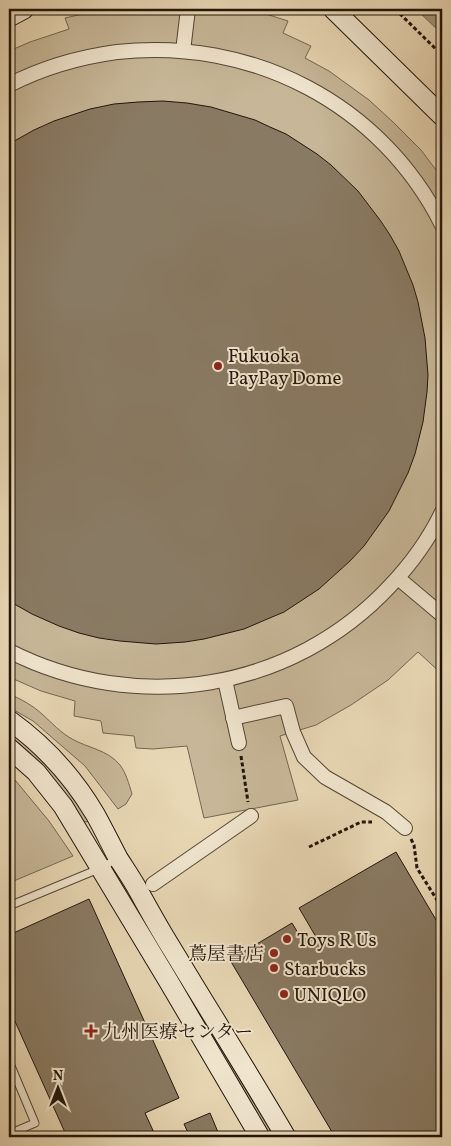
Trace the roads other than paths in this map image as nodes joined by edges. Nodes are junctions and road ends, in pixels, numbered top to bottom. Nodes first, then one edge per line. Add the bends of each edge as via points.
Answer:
1 (24, 9) edge
2 (188, 9) edge
3 (333, 9) edge
4 (9, 17) edge
5 (183, 51) junction
6 (9, 86) edge
7 (442, 116) edge
8 (442, 225) edge
9 (442, 512) edge
10 (398, 578) junction
11 (442, 615) edge
12 (9, 651) edge
13 (225, 680) junction
14 (233, 718) junction
15 (9, 720) edge
16 (239, 743) road end
17 (9, 748) edge
18 (251, 816) road end
19 (405, 828) road end
20 (119, 858) junction
21 (101, 868) junction
22 (153, 884) dead end
23 (9, 906) edge
24 (9, 1061) edge
25 (9, 1134) edge
26 (260, 1137) edge
27 (286, 1137) edge

1 - 4 street
2 - 5 street
3 - 7 street
5 - 6 street via 107,53 36,73
5 - 8 street via 228,58 267,69 340,107 394,155 424,193
9 - 10 street
10 - 11 street
10 - 13 street via 362,614 320,643 274,665
12 - 13 street via 47,668 96,682 174,687
13 - 14 street
14 - 16 street
14 - 19 street via 286,706 304,757 325,777 386,812
15 - 20 street via 68,775 96,815
17 - 21 street via 50,789
18 - 22 street
20 - 21 lane
20 - 27 street
21 - 23 lane
21 - 26 street
24 - 25 lane via 35,1123

